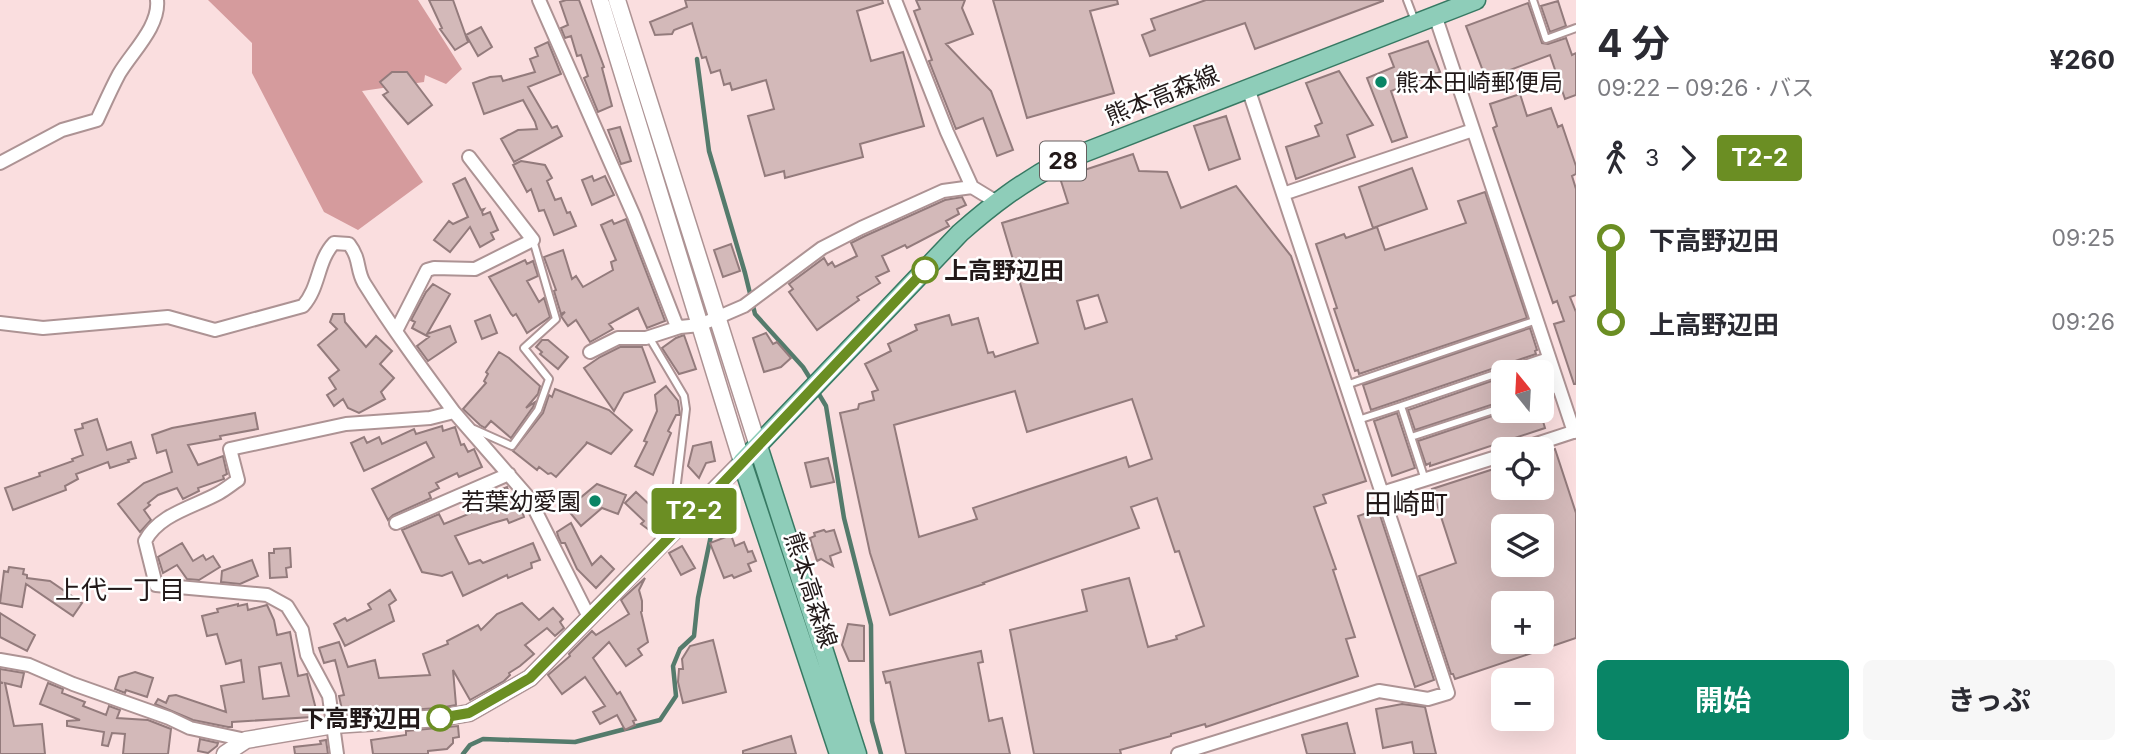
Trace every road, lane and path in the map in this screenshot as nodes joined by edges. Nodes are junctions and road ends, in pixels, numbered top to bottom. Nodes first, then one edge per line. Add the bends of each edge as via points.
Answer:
1 (157, 0) edge
2 (539, 0) edge
3 (600, 0) edge
4 (617, 0) edge
5 (895, 0) edge
6 (1407, 0) edge
7 (1476, 0) edge
8 (1533, 0) edge
9 (1435, 15) junction
10 (1416, 23) junction
11 (1576, 28) edge
12 (1248, 88) junction
13 (1473, 130) junction
14 (469, 158) dead end
15 (0, 163) edge
16 (972, 187) junction
17 (1283, 194) junction
18 (995, 201) junction
19 (533, 240) junction
20 (717, 318) junction
21 (1536, 320) junction
22 (0, 323) edge
23 (700, 325) junction
24 (680, 327) junction
25 (396, 331) junction
26 (649, 337) junction
27 (590, 352) dead end
28 (1549, 356) junction
29 (1346, 384) junction
30 (1559, 388) junction
31 (1554, 390) edge
32 (1401, 406) junction
33 (1491, 411) edge
34 (454, 412) junction
35 (1358, 420) junction
36 (466, 426) junction
37 (1575, 431) edge
38 (1411, 437) junction
39 (1554, 438) edge
40 (758, 446) junction
41 (1491, 458) edge
42 (742, 462) junction
43 (509, 474) junction
44 (1425, 480) junction
45 (1382, 493) junction
46 (684, 522) junction
47 (396, 523) dead end
48 (589, 617) junction
49 (0, 660) edge
50 (334, 725) junction
51 (246, 740) junction
52 (225, 754) edge
53 (337, 754) edge
54 (839, 754) edge
55 (857, 754) edge
56 (1178, 754) edge

1 - 15 street via 158,10 149,29 97,120 62,130
2 - 24 street
3 - 23 street
4 - 20 street
5 - 16 street
6 - 10 lane
7 - 9 main road, 熊本高森線 / 28
8 - 11 lane via 1546,39
9 - 10 main road, 熊本高森線 / 28
9 - 13 street
10 - 12 main road, 熊本高森線 / 28
12 - 17 street
12 - 18 main road, 熊本高森線 / 28 via 1060,162
13 - 17 street
13 - 21 street
14 - 19 street
16 - 18 street
16 - 20 street via 943,191 822,248 744,306
17 - 29 street
18 - 40 main road, 熊本高森線 / 28
19 - 25 street via 475,269 427,270
19 - 36 lane via 556,319 524,348 550,379 538,411 512,446
20 - 23 street
20 - 40 street
21 - 28 street
21 - 29 lane
22 - 25 street via 43,328 168,317 215,330 303,306 334,243 348,244 357,254 362,279
23 - 24 street
23 - 42 street
24 - 26 street
25 - 34 street
26 - 27 street via 618,338
26 - 46 lane via 684,396 674,508
28 - 30 street
28 - 32 lane
29 - 35 street
30 - 31 lane
30 - 37 street
32 - 35 lane
32 - 38 lane
33 - 38 lane
34 - 36 street
34 - 50 street via 346,424 230,449 238,480 182,509 151,530 145,541 156,584 267,596 286,606 302,630 307,655 329,696
35 - 45 street
36 - 43 street
37 - 39 street
38 - 44 lane
40 - 42 main road, 熊本高森線 / 28
40 - 55 main road, 熊本高森線
41 - 44 street
42 - 46 street
42 - 54 main road, 熊本高森線
43 - 47 street
43 - 48 street via 529,498
44 - 45 street
45 - 56 street via 1448,693 1428,699 1379,691
46 - 48 street
48 - 50 street via 530,678 469,713
49 - 51 street via 29,665 190,728
50 - 51 street
50 - 53 street
51 - 52 street

